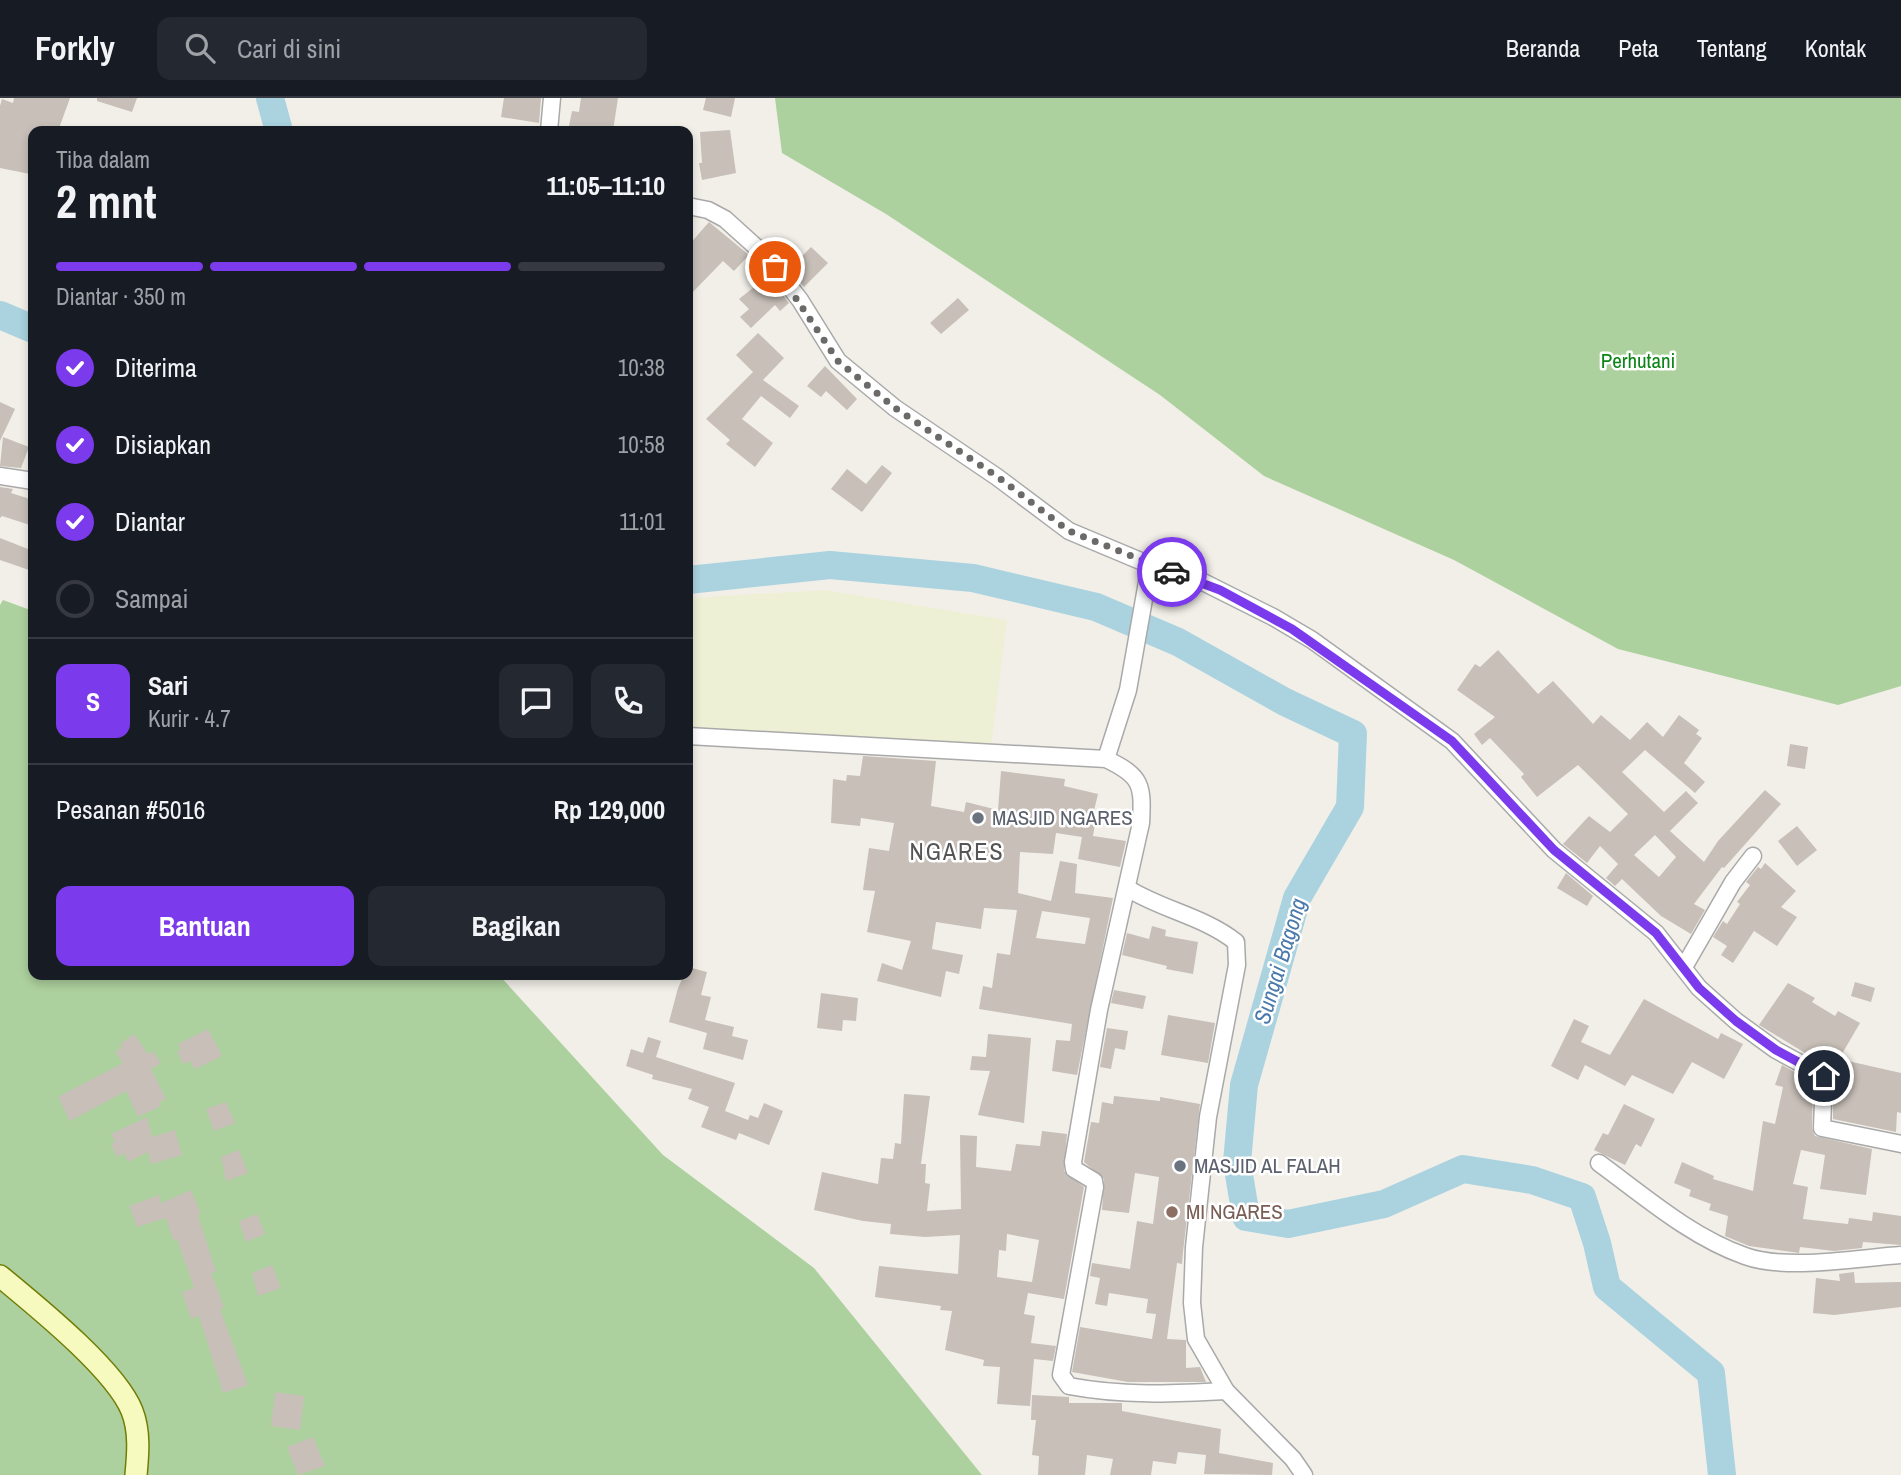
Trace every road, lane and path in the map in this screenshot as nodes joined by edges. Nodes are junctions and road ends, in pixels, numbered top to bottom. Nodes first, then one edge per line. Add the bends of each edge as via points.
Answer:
1 (552, 98) edge
2 (549, 126) edge
3 (693, 207) edge
4 (0, 476) edge
5 (28, 480) edge
6 (1150, 565) junction
7 (693, 736) edge
8 (1106, 760) junction
9 (1753, 856) dead end
10 (1127, 888) junction
11 (1684, 967) junction
12 (1901, 1144) edge
13 (1599, 1163) dead end
14 (1901, 1255) edge
15 (0, 1276) edge
16 (1226, 1391) junction
17 (136, 1475) edge
18 (1304, 1475) edge

1 - 2 street
3 - 6 street via 725,219 766,256 838,361 895,408 1069,531
4 - 5 street
6 - 8 street via 1128,690
6 - 11 street via 1203,582 1273,617 1452,741 1554,850 1656,933
7 - 8 street
8 - 10 street via 1131,771 1142,791 1141,823
9 - 11 street
10 - 16 street via 1218,928 1236,942 1237,965 1208,1117 1192,1303 1196,1339
10 - 16 street via 1099,1010 1073,1162 1074,1169 1094,1181 1095,1187 1061,1375 1069,1386 1113,1394
11 - 12 street via 1699,988 1736,1021 1824,1076 1822,1128
13 - 14 street via 1690,1228 1746,1256 1776,1261
15 - 17 main road via 108,1376 132,1410 139,1443
16 - 18 street

